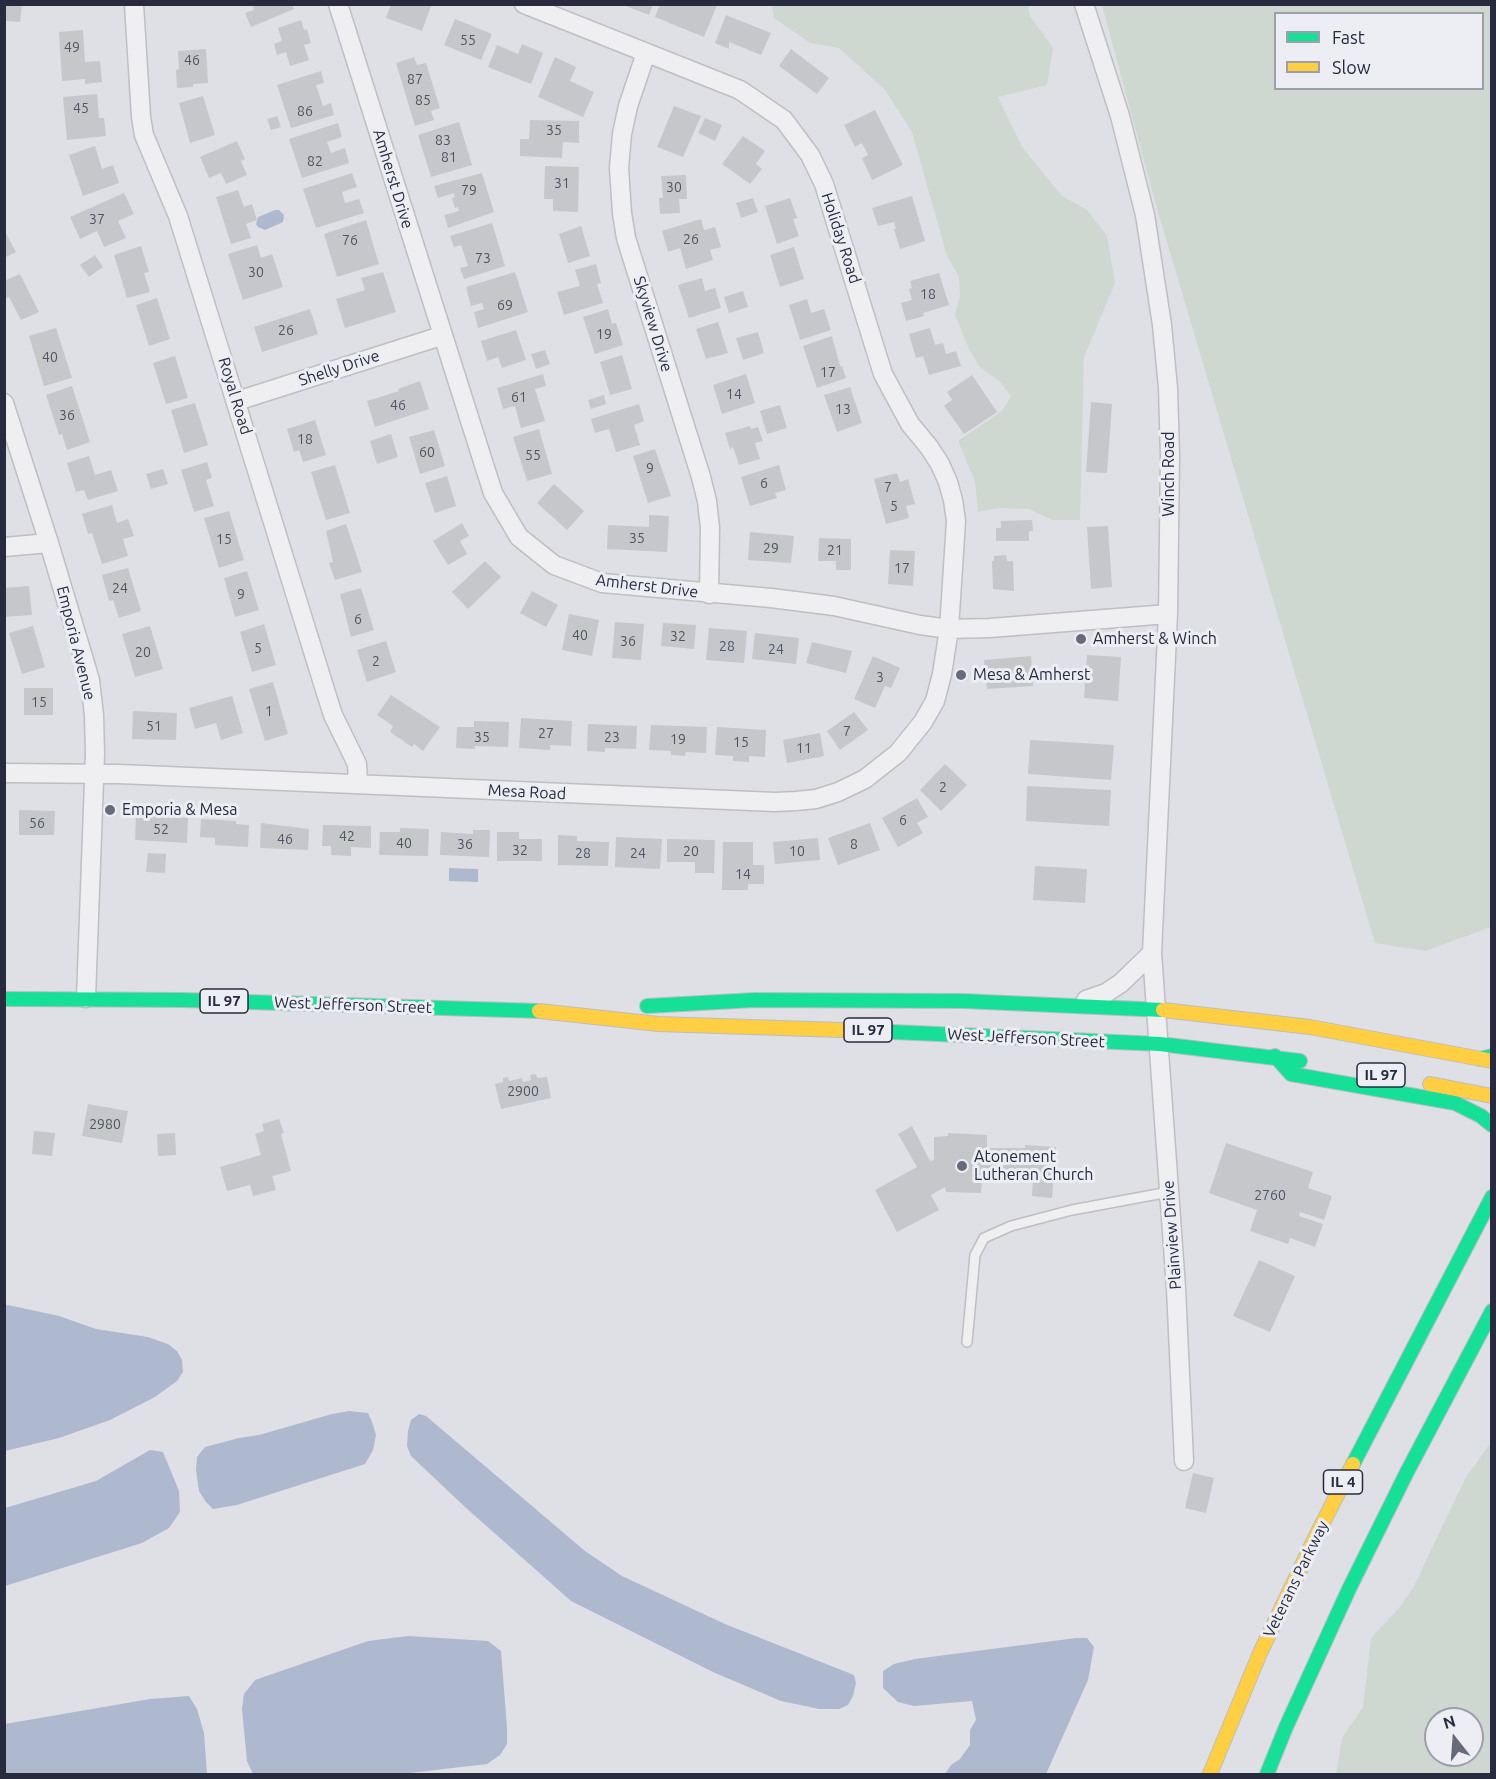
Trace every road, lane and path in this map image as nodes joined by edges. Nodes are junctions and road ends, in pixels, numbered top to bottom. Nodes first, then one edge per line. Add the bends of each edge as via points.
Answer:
1 (134, 4) edge
2 (338, 4) edge
3 (524, 4) edge
4 (1084, 4) edge
5 (646, 53) junction
6 (441, 336) junction
7 (237, 401) junction
8 (4, 403) edge
9 (49, 543) junction
10 (4, 547) edge
11 (708, 594) junction
12 (1168, 614) junction
13 (949, 629) junction
14 (4, 773) edge
15 (94, 774) junction
16 (358, 784) junction
17 (1152, 953) junction
18 (86, 998) junction
19 (4, 999) edge
20 (1060, 1004) junction
21 (1155, 1009) junction
22 (557, 1012) junction
23 (1160, 1044) junction
24 (1275, 1056) junction
25 (1488, 1058) edge
26 (1309, 1062) dead end
27 (1411, 1081) dead end
28 (1491, 1096) edge
29 (1491, 1125) edge
30 (1168, 1192) junction
31 (1491, 1197) edge
32 (1491, 1311) edge
33 (1491, 1340) edge
34 (967, 1342) dead end
35 (1449, 1422) dead end
36 (1433, 1453) dead end
37 (1184, 1461) dead end
38 (1407, 1472) junction
39 (1210, 1774) edge
40 (1267, 1774) edge

1 - 7 street, Royal Road via 144,135 178,216
2 - 6 street, Amherst Drive
3 - 5 street, Holiday Road
4 - 12 street, Winch Road via 1120,116 1142,204 1161,315 1170,456
5 - 11 street, Skyview Drive via 622,134 622,213 626,238 707,501
5 - 13 street, Holiday Road via 740,90 784,120 810,155 824,184 883,374 948,482 956,521
6 - 7 street, Shelly Drive
6 - 11 street, Amherst Drive via 492,493 519,537 554,565 602,583
7 - 16 street, Royal Road via 333,715 357,764
8 - 9 street, Emporia Avenue
9 - 10 street
9 - 15 street, Emporia Avenue via 90,680
11 - 13 street, Amherst Drive via 834,606
12 - 13 street, Amherst Drive
12 - 17 street, Winch Road
13 - 16 street, Mesa Road via 934,700 911,739 865,779 816,799 775,802
14 - 15 street, Mesa Road
15 - 16 street, Mesa Road
15 - 18 street, Emporia Avenue
17 - 20 street via 1106,993
17 - 21 street, Winch Road
18 - 19 main road, West Jefferson Street / IL 97
18 - 22 main road, West Jefferson Street / IL 97
20 - 21 main road, West Jefferson Street / IL 97
20 - 22 main road, West Jefferson Street / IL 97 via 775,1000
21 - 23 street, Plainview Drive
21 - 25 main road, West Jefferson Street / IL 97 via 1310,1027
22 - 23 main road, West Jefferson Street / IL 97 via 659,1024
23 - 24 main road, West Jefferson Street / IL 97
23 - 30 street, Plainview Drive
24 - 26 main road, West Jefferson Street / IL 97
24 - 29 main road via 1291,1074 1455,1103
27 - 28 main road, IL 97
30 - 34 lane via 1072,1210 1011,1226 984,1238 975,1255
30 - 37 street, Plainview Drive
31 - 39 main road, Veterans Parkway / IL 4 via 1317,1534 1260,1653
32 - 38 main road
33 - 35 main road
36 - 38 main road
38 - 40 main road

